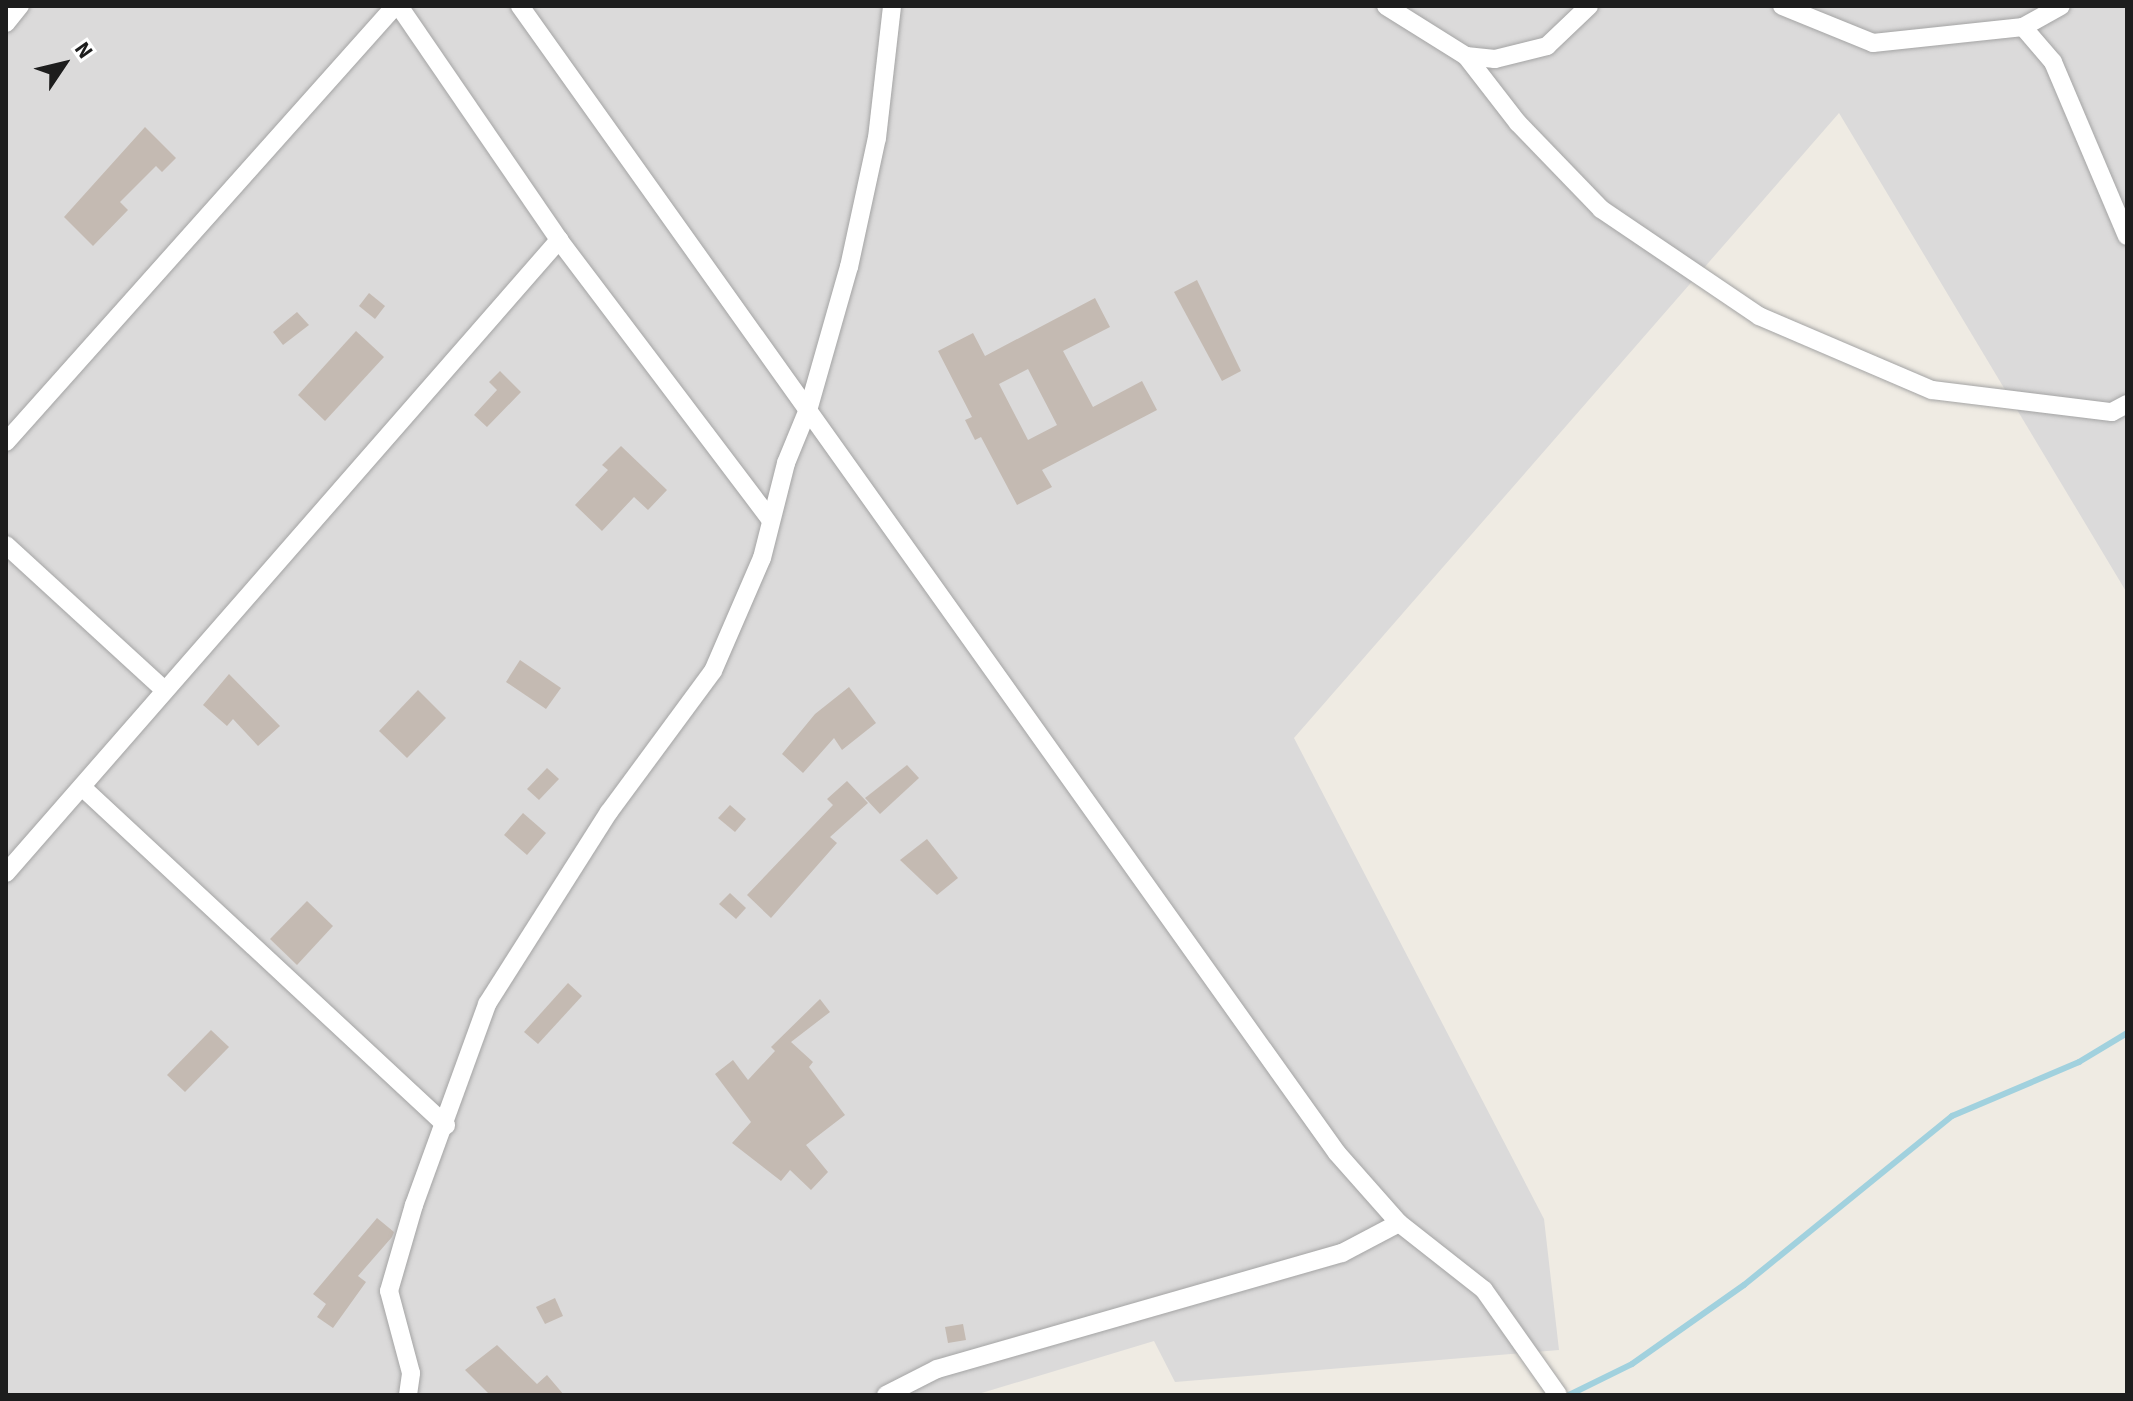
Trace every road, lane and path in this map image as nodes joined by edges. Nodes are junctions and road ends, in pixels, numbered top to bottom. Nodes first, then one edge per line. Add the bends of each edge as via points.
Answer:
1 (20, 6) edge
2 (397, 6) edge
3 (520, 6) edge
4 (892, 6) edge
5 (1386, 6) edge
6 (1589, 6) edge
7 (1782, 6) edge
8 (2061, 6) edge
9 (6, 23) edge
10 (2023, 27) junction
11 (1466, 56) junction
12 (2127, 236) edge
13 (559, 240) junction
14 (2127, 404) edge
15 (809, 407) junction
16 (6, 442) edge
17 (771, 520) junction
18 (6, 545) edge
19 (163, 689) junction
20 (82, 787) junction
21 (6, 873) edge
22 (446, 1125) junction
23 (1399, 1223) junction
24 (408, 1395) edge
25 (886, 1395) edge
26 (1558, 1395) edge

1 - 9 street
2 - 13 street
2 - 16 street
3 - 15 street
4 - 15 street via 877,138
5 - 11 street
6 - 11 street via 1547,46 1495,59
7 - 10 street via 1873,43
8 - 10 street
10 - 12 street via 2053,62
11 - 14 street via 1518,123 1601,209 1759,316 1932,390 2112,412
13 - 17 street
13 - 19 street
15 - 17 street
15 - 23 street via 1337,1153
17 - 22 street via 762,558 713,671 609,812 487,1004
18 - 19 street
19 - 20 street
20 - 21 street
20 - 22 street
22 - 24 street via 414,1205 389,1291 411,1373
23 - 25 street via 1342,1253 937,1369
23 - 26 street via 1484,1290

